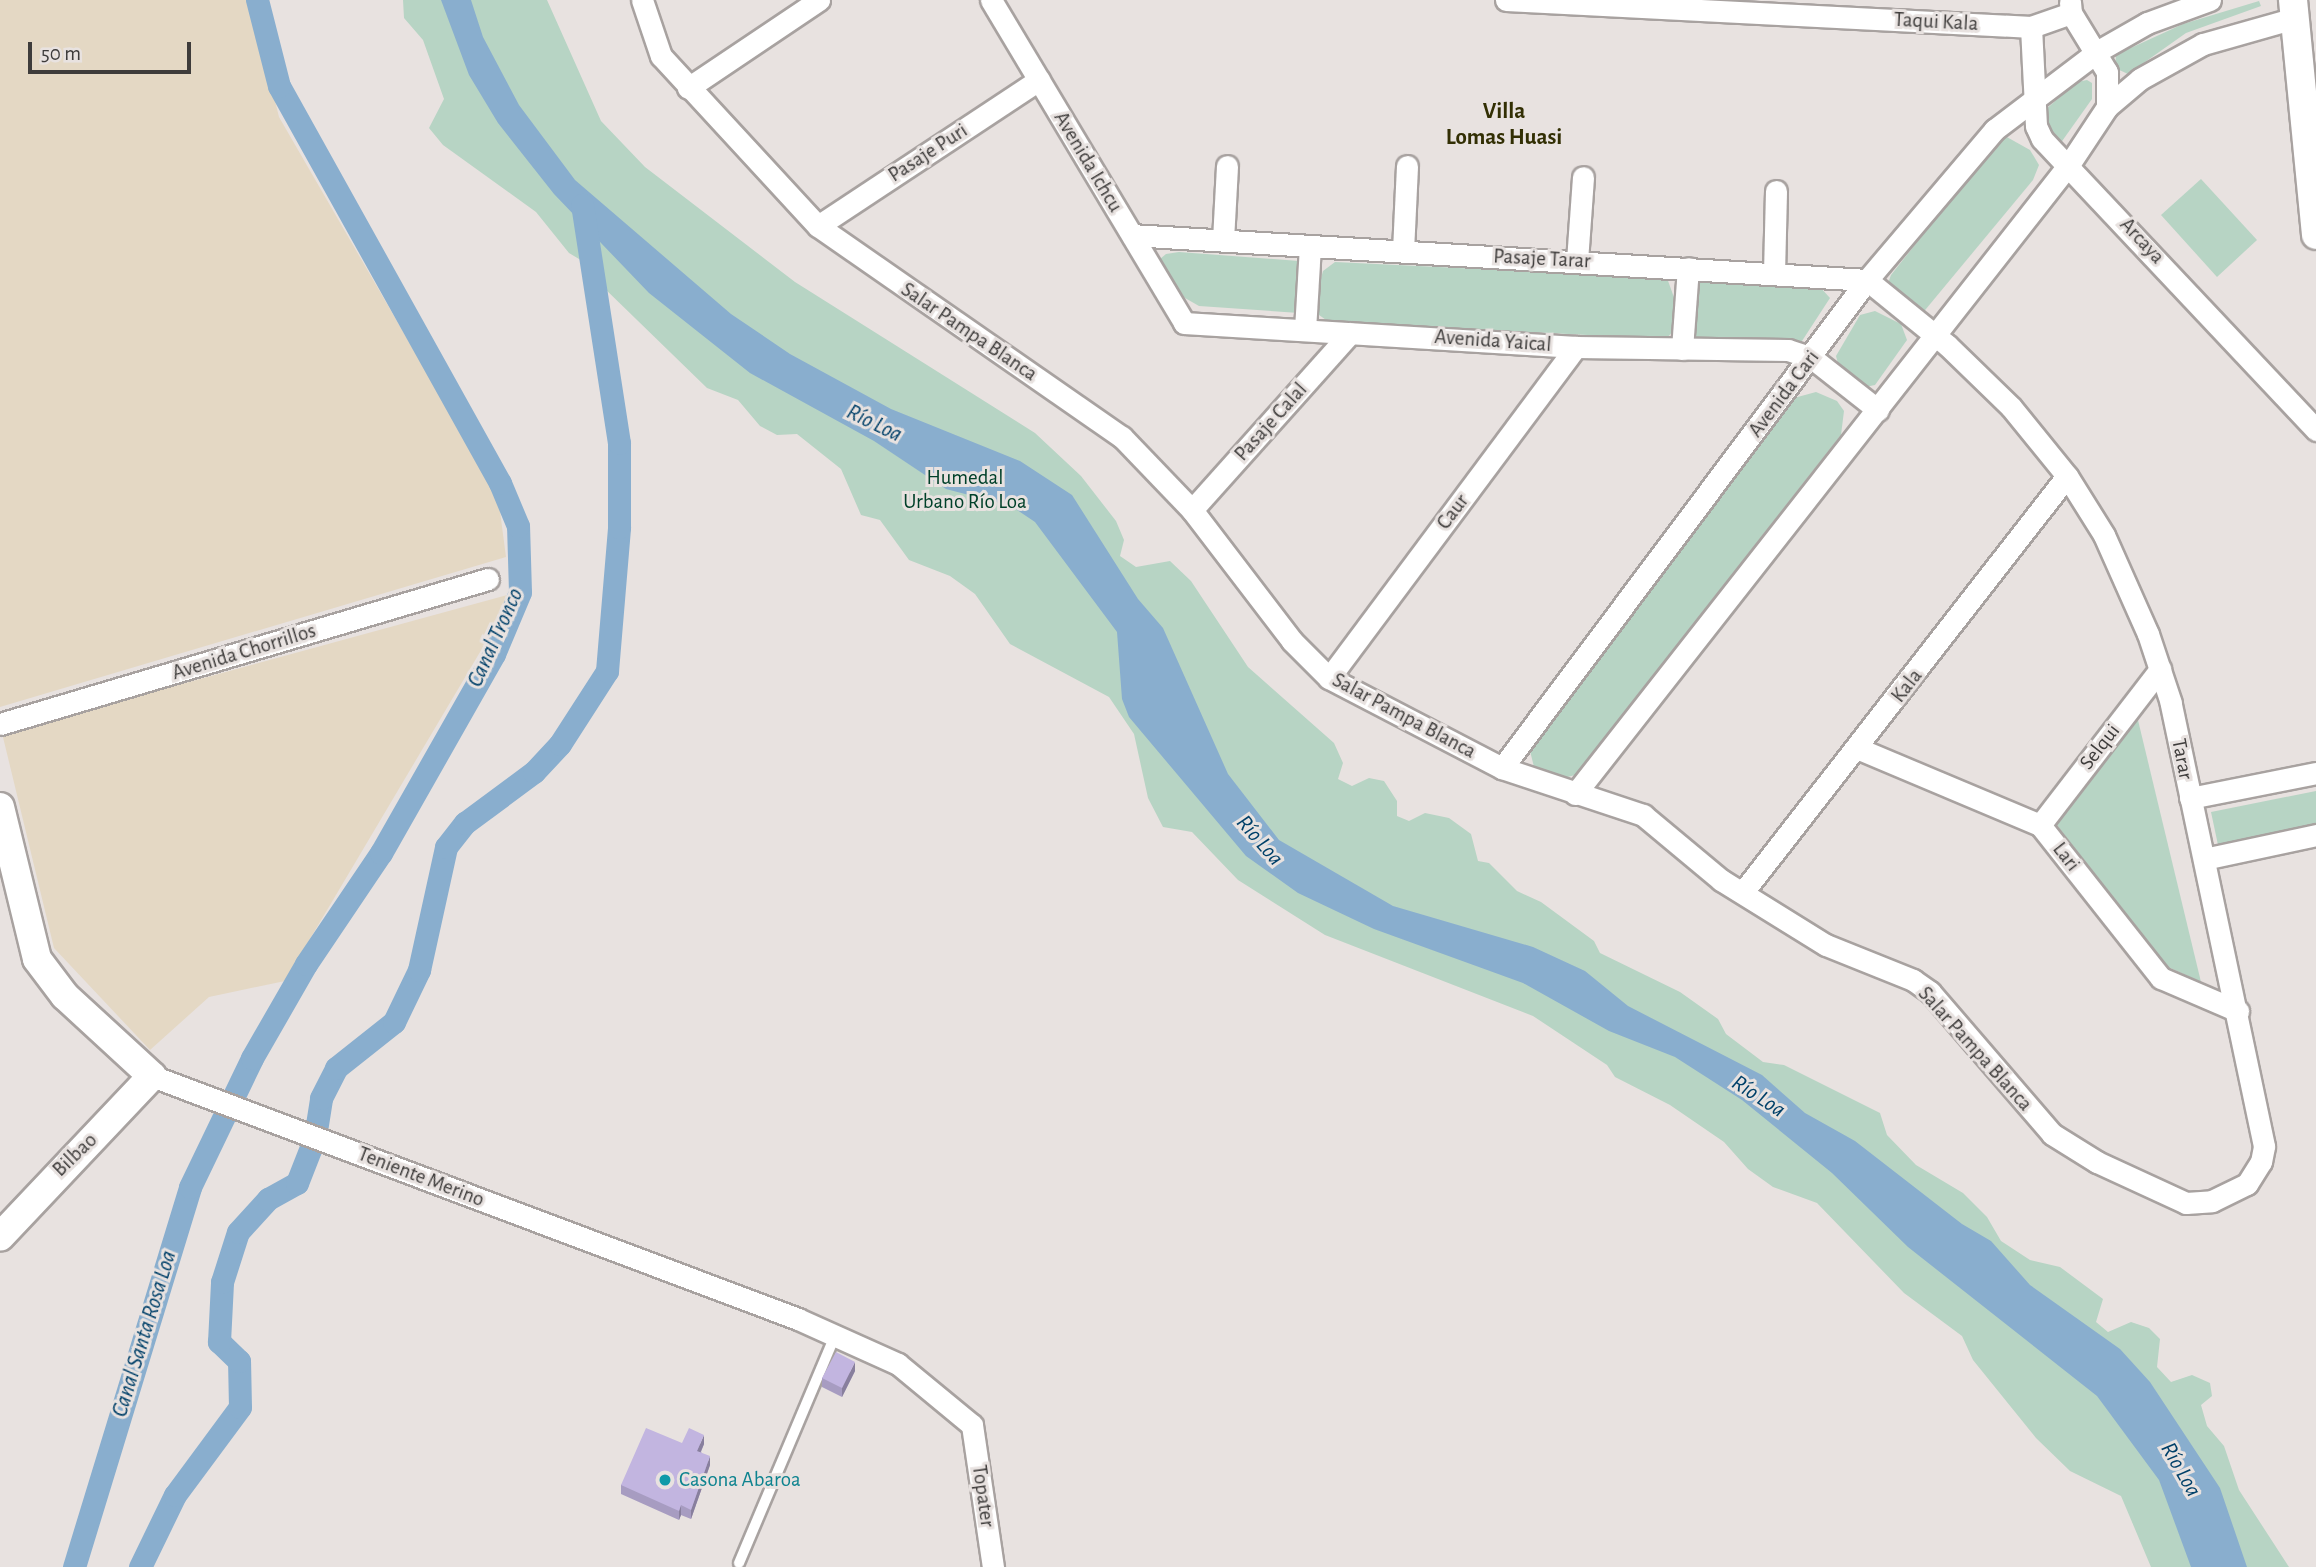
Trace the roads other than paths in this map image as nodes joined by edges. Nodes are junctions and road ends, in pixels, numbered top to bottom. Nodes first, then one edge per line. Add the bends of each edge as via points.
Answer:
1 (642, 0) edge
2 (819, 0) edge
3 (991, 0) edge
4 (1506, 0) edge
5 (2210, 0) edge
6 (1578, 1) edge
7 (1770, 6) edge
8 (2070, 7) edge
9 (2294, 9) edge
10 (2031, 27) junction
11 (2098, 51) junction
12 (1038, 80) junction
13 (688, 88) junction
14 (2034, 97) junction
15 (2107, 107) junction
16 (2070, 163) junction
17 (1227, 166) dead end
18 (1407, 166) dead end
19 (1583, 177) dead end
20 (1776, 191) dead end
21 (818, 226) junction
22 (1132, 235) junction
23 (2316, 235) edge
24 (1223, 240) junction
25 (1310, 246) junction
26 (1403, 251) junction
27 (1577, 261) junction
28 (1688, 268) junction
29 (1774, 273) junction
30 (1867, 280) junction
31 (1184, 323) joint
32 (1304, 330) junction
33 (1350, 333) junction
34 (1933, 334) junction
35 (1576, 347) junction
36 (1682, 349) junction
37 (1812, 358) junction
38 (1878, 410) junction
39 (2316, 430) edge
40 (2067, 476) junction
41 (1192, 510) junction
42 (488, 579) dead end
43 (2160, 669) junction
44 (1329, 678) junction
45 (0, 724) edge
46 (1859, 748) junction
47 (1502, 768) junction
48 (2316, 773) edge
49 (1575, 794) junction
50 (2190, 798) junction
51 (0, 807) edge
52 (2040, 825) junction
53 (2316, 835) edge
54 (2204, 859) junction
55 (1743, 892) junction
56 (2238, 1012) junction
57 (152, 1076) junction
58 (2186, 1203) joint
59 (4, 1228) edge
60 (835, 1336) junction
61 (972, 1425) joint
62 (739, 1563) dead end
63 (993, 1567) edge

1 - 13 street, Salar Pampa Blanca via 661,56
2 - 13 street
3 - 12 street, Avenida Ichcu
4 - 6 street, Taqui Kala
5 - 11 street, Avenida Cari via 2147,23
6 - 7 street, Taqui Kala
7 - 10 street, Taqui Kala
8 - 10 street, Taqui Kala
8 - 11 street
9 - 15 street via 2203,44 2140,79
9 - 23 street
10 - 14 street, Arcaya
11 - 14 street, Avenida Cari
11 - 15 street via 2107,72
12 - 21 street, Pasaje Puri
12 - 22 street, Avenida Ichcu
13 - 21 street, Salar Pampa Blanca
14 - 16 street, Arcaya via 2042,139
14 - 30 street, Avenida Cari via 1994,130
15 - 16 street
16 - 34 street
16 - 39 street, Arcaya
17 - 24 street
18 - 26 street
19 - 27 street
20 - 29 street
21 - 41 street, Salar Pampa Blanca via 1122,437
22 - 24 street, Pasaje Tarar
22 - 31 street, Avenida Ichcu
24 - 25 street, Pasaje Tarar
25 - 26 street, Pasaje Tarar
25 - 32 street
26 - 27 street, Pasaje Tarar
27 - 28 street, Pasaje Tarar
28 - 29 street, Pasaje Tarar
28 - 36 street
29 - 30 street, Pasaje Tarar
30 - 34 street
30 - 37 street, Avenida Cari
31 - 32 street, Avenida Yaical
32 - 33 street, Avenida Yaical
33 - 35 street, Avenida Yaical
33 - 41 street, Pasaje Calal
34 - 38 street
34 - 40 street, Tarar via 2011,407
35 - 36 street, Avenida Yaical
35 - 44 street, Caur
36 - 37 street, Avenida Yaical via 1788,351
37 - 38 street, Avenida Yaical
37 - 47 street, Avenida Cari
38 - 49 street
40 - 43 street, Tarar via 2119,565
40 - 46 street, Kala
41 - 44 street, Salar Pampa Blanca via 1292,641
42 - 45 street, Avenida Chorrillos
43 - 50 street, Tarar
43 - 52 street, Selqui
44 - 47 street, Salar Pampa Blanca
46 - 52 street, Lari
46 - 55 street, Kala
47 - 49 street, Salar Pampa Blanca
48 - 50 street
49 - 55 street, Salar Pampa Blanca via 1643,815 1700,865
50 - 54 street, Tarar
51 - 57 street, Teniente Merino via 28,931 41,966 65,996
52 - 56 street, Lari via 2161,978
53 - 54 street
54 - 56 street, Tarar
55 - 58 street, Salar Pampa Blanca via 1840,953 1913,980 1930,992 2052,1134 2097,1162
56 - 58 street, Tarar via 2264,1146 2261,1162 2247,1184 2231,1195
57 - 59 street, Bilbao
57 - 60 street, Teniente Merino
60 - 61 street, Teniente Merino via 898,1364
60 - 62 lane
61 - 63 street, Topater

